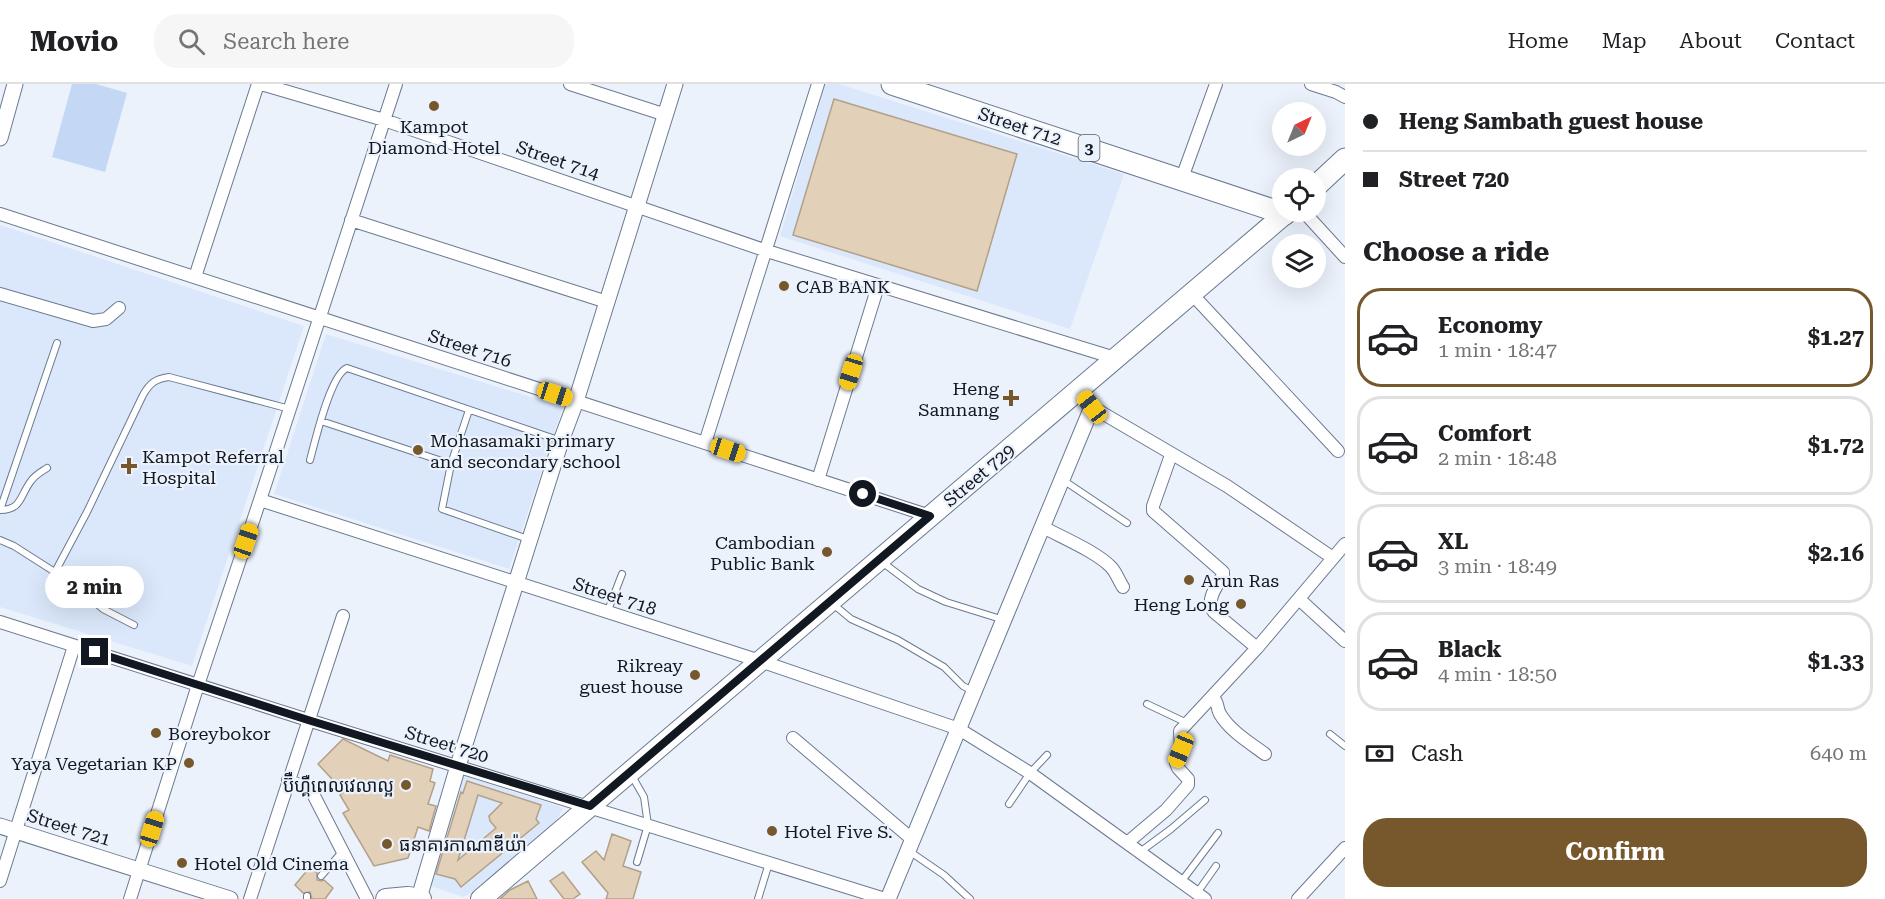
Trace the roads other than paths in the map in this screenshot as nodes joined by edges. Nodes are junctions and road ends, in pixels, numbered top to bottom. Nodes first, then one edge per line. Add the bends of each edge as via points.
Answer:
1 (15, 84) edge
2 (260, 84) edge
3 (396, 84) edge
4 (570, 84) edge
5 (675, 84) edge
6 (818, 84) edge
7 (892, 84) edge
8 (1216, 84) edge
9 (1311, 84) edge
10 (1345, 97) edge
11 (666, 115) junction
12 (384, 120) junction
13 (0, 138) edge
14 (1345, 159) edge
15 (1326, 177) edge
16 (1182, 178) junction
17 (637, 206) junction
18 (1272, 206) edge
19 (0, 214) edge
20 (351, 220) junction
21 (1280, 222) edge
22 (1304, 222) edge
23 (767, 251) junction
24 (1345, 257) edge
25 (195, 277) junction
26 (878, 286) junction
27 (1191, 293) junction
28 (0, 294) edge
29 (607, 302) junction
30 (119, 308) dead end
31 (320, 318) junction
32 (57, 344) dead end
33 (1115, 358) junction
34 (1078, 389) junction
35 (576, 401) junction
36 (1092, 407) junction
37 (290, 409) junction
38 (468, 410) junction
39 (321, 421) junction
40 (561, 441) junction
41 (705, 443) junction
42 (1338, 451) dead end
43 (1171, 455) junction
44 (310, 460) dead end
45 (452, 464) junction
46 (47, 468) dead end
47 (818, 480) junction
48 (1062, 480) junction
49 (260, 500) junction
50 (0, 510) edge
51 (930, 516) junction
52 (1127, 523) dead end
53 (1043, 527) junction
54 (0, 540) edge
55 (530, 540) junction
56 (1345, 544) edge
57 (1333, 558) junction
58 (879, 560) junction
59 (55, 572) junction
60 (622, 574) dead end
61 (516, 583) junction
62 (1123, 588) dead end
63 (1299, 599) junction
64 (830, 601) junction
65 (607, 613) junction
66 (343, 616) dead end
67 (1004, 620) junction
68 (0, 622) edge
69 (134, 626) dead end
70 (1345, 641) edge
71 (75, 646) junction
72 (1257, 648) junction
73 (760, 661) junction
74 (198, 685) junction
75 (974, 692) junction
76 (1212, 697) junction
77 (1147, 704) dead end
78 (308, 720) junction
79 (1187, 723) junction
80 (959, 729) junction
81 (1330, 734) dead end
82 (793, 738) dead end
83 (1345, 746) edge
84 (1265, 754) dead end
85 (1047, 755) dead end
86 (458, 766) junction
87 (630, 772) junction
88 (1030, 773) junction
89 (288, 780) junction
90 (1204, 800) dead end
91 (1009, 804) dead end
92 (590, 806) junction
93 (648, 825) junction
94 (0, 826) edge
95 (16, 831) junction
96 (1218, 833) dead end
97 (1127, 843) junction
98 (911, 845) junction
99 (1345, 848) edge
100 (343, 851) junction
101 (1140, 852) junction
102 (637, 862) dead end
103 (770, 862) junction
104 (1216, 866) dead end
105 (139, 870) junction
106 (321, 876) dead end
107 (0, 881) edge
108 (1181, 882) junction
109 (1201, 896) edge
110 (130, 899) edge
111 (230, 899) edge
112 (250, 899) edge
113 (367, 899) edge
114 (386, 899) edge
115 (420, 899) edge
116 (481, 899) edge
117 (758, 899) edge
118 (887, 899) edge
119 (970, 899) edge
120 (1298, 899) edge

1 - 13 street
2 - 12 street, Street 714
2 - 25 street
3 - 12 street
4 - 11 street
5 - 11 street
6 - 23 street
7 - 16 highway, Street 712 / 3
8 - 16 street
9 - 10 street
11 - 17 street
12 - 17 street, Street 714
12 - 20 street
14 - 15 highway
16 - 18 highway, Street 712 / 3
17 - 23 street, Street 714
17 - 29 street
19 - 25 street, Street 716
20 - 29 street
20 - 31 street
21 - 27 main road, Street 729
22 - 24 street
23 - 26 street, Street 714
23 - 41 street
25 - 31 street, Street 716
26 - 33 street, Street 714
26 - 47 street
27 - 33 main road, Street 729
27 - 42 street
28 - 30 street via 93,321 106,319
29 - 35 street
31 - 35 street, Street 716
31 - 37 street
32 - 50 lane
33 - 34 main road, Street 729
34 - 36 street
34 - 51 main road, Street 729
35 - 40 street
35 - 41 street, Street 716
36 - 43 street
36 - 48 street
37 - 49 street
37 - 59 lane via 169,377 149,384
38 - 39 lane via 347,368 338,375
38 - 40 lane
38 - 45 lane
39 - 44 lane
39 - 45 lane
40 - 55 street
41 - 47 street, Street 716
43 - 57 street via 1227,486
43 - 72 street via 1153,510 1222,572 1209,600 1210,607
45 - 55 lane via 442,509
46 - 50 lane via 31,480 15,507
47 - 51 street, Street 716
48 - 52 lane
48 - 53 street
49 - 61 street, Street 718
49 - 74 street
51 - 58 main road, Street 729
53 - 62 street via 1106,563
53 - 67 street
54 - 59 lane
55 - 61 street
56 - 57 street
57 - 63 street
58 - 64 main road, Street 729
58 - 67 lane via 918,589
59 - 69 lane via 103,609
60 - 65 lane
61 - 65 street, Street 718
61 - 86 street
63 - 70 street
63 - 72 street
64 - 73 main road, Street 729
64 - 75 lane via 851,619 944,667 963,687
65 - 73 street, Street 718
66 - 78 street
67 - 75 street
68 - 71 street, Street 720
71 - 74 street, Street 720
71 - 95 street
72 - 76 street
73 - 80 street, Street 718
73 - 87 main road, Street 729
74 - 78 street, Street 720
74 - 105 street
75 - 80 street
76 - 79 street
76 - 84 street via 1230,727
77 - 79 lane
78 - 86 street, Street 720
78 - 89 street
79 - 97 street via 1179,735 1181,750 1176,763 1188,784 1166,810
80 - 88 street, Street 718
80 - 98 street
81 - 83 lane
82 - 98 street
85 - 88 lane
86 - 92 street, Street 720
86 - 115 street
87 - 92 main road, Street 729
87 - 93 lane via 644,796
88 - 91 lane
88 - 97 street, Street 718
89 - 100 street via 311,790
89 - 112 street
90 - 101 lane
92 - 93 street, Street 720
92 - 116 main road, Street 729
93 - 102 lane
93 - 103 street, Street 720
94 - 95 street, Street 721
95 - 105 street, Street 721
95 - 107 street
96 - 108 lane
97 - 101 street, Street 718
98 - 118 street
98 - 119 lane
99 - 120 street
100 - 106 lane
100 - 113 street
101 - 108 street, Street 718
103 - 117 lane
103 - 118 street, Street 720
104 - 109 lane
105 - 110 street
105 - 111 street, Street 721
108 - 109 street, Street 718
114 - 115 main road

